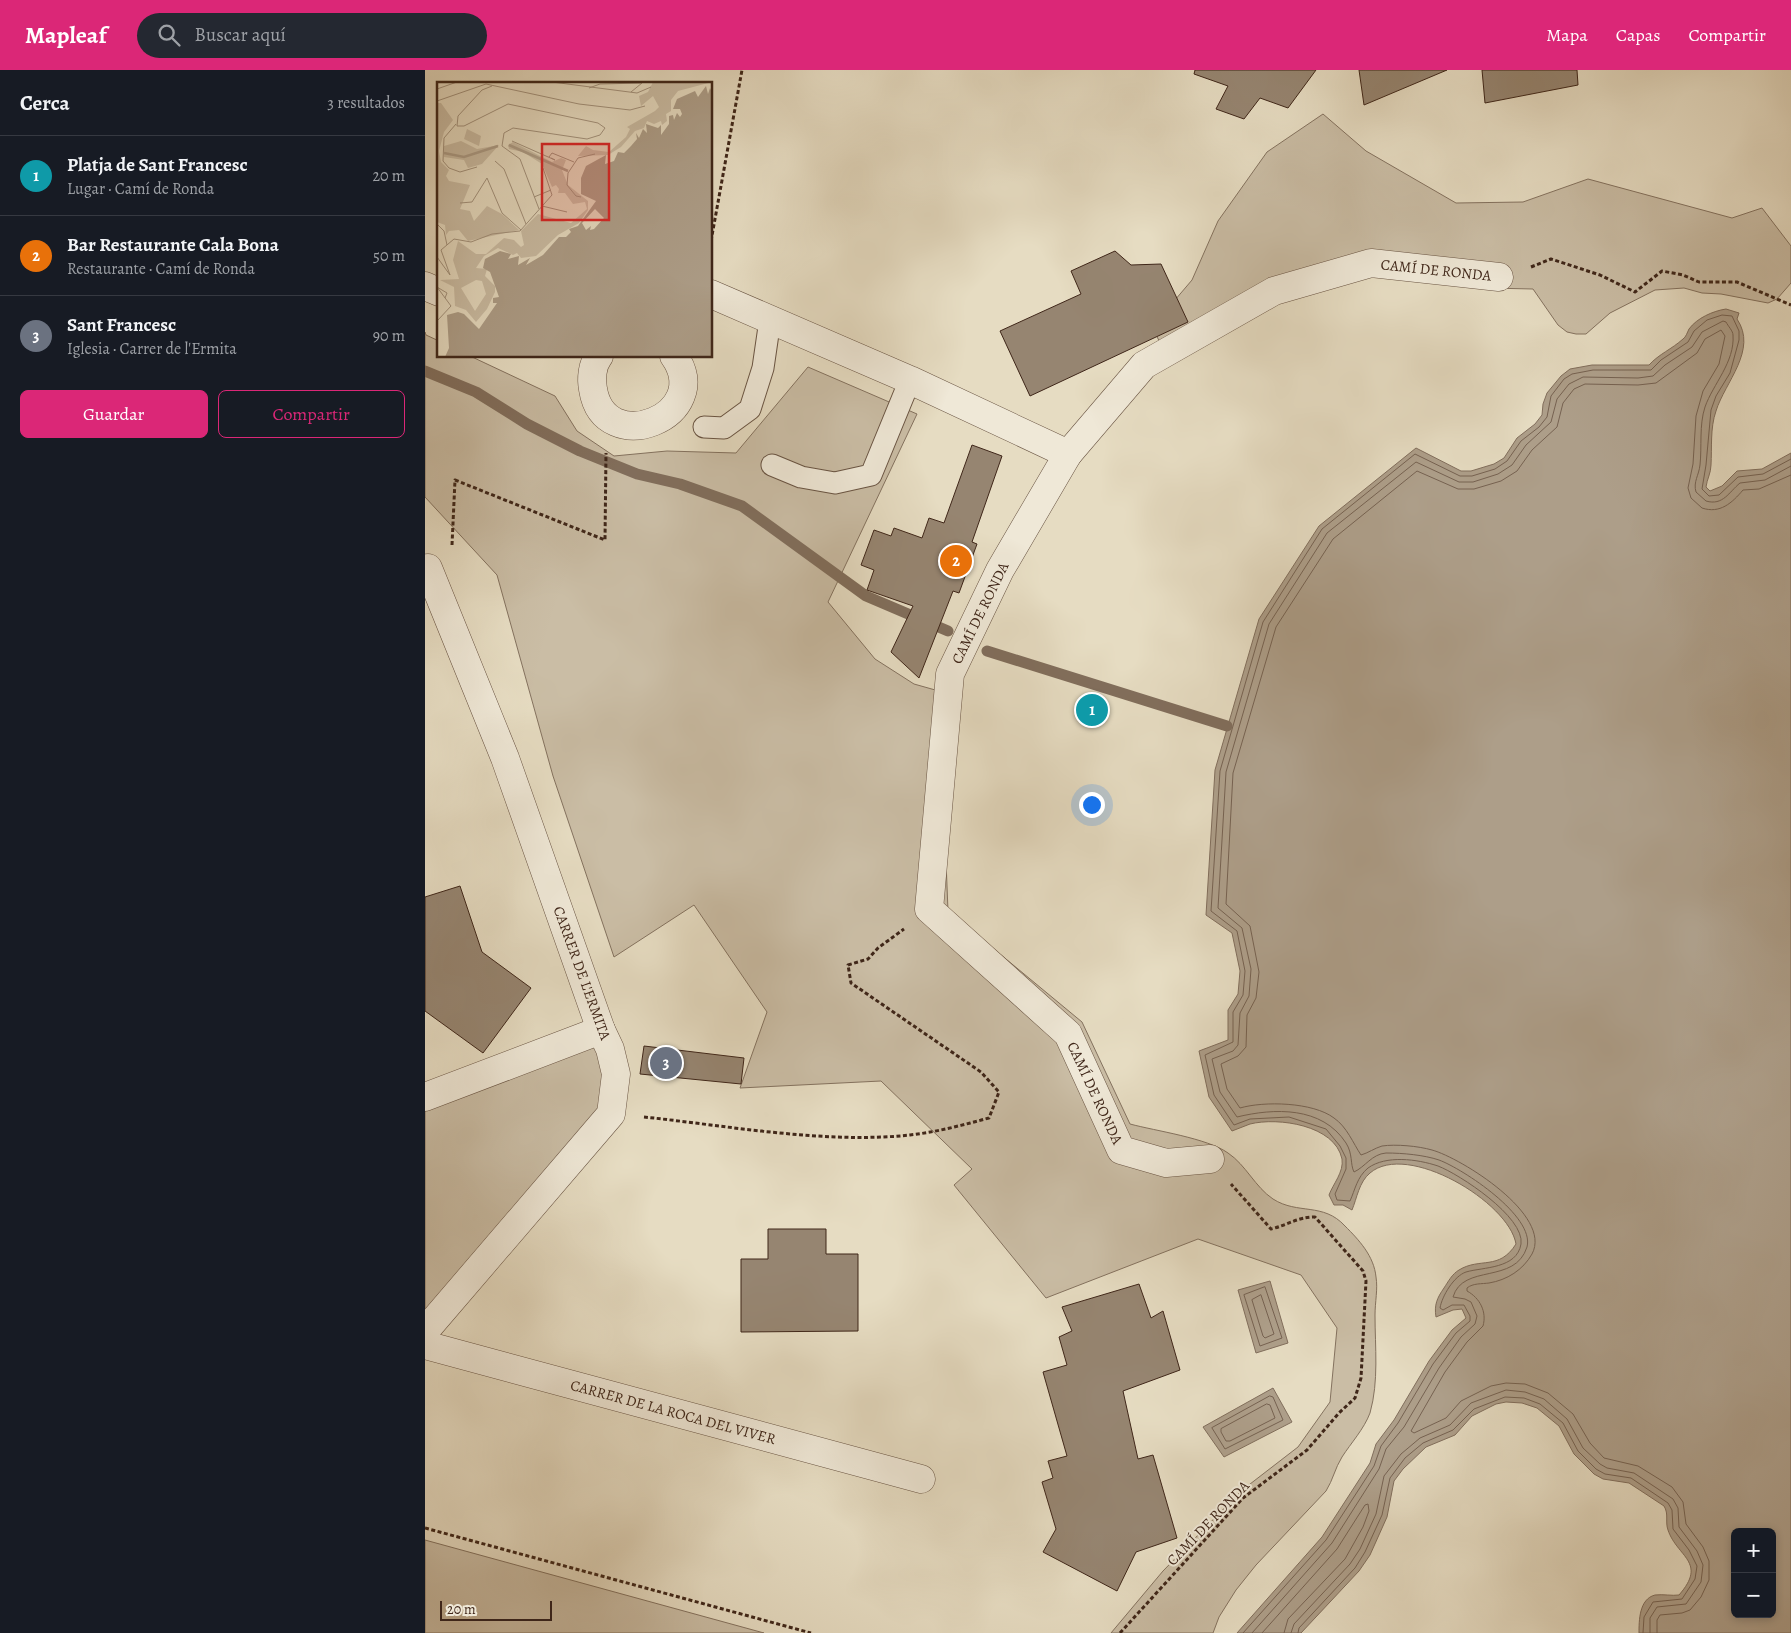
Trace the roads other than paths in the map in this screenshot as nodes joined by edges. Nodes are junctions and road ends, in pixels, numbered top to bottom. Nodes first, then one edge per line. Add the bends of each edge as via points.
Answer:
1 (1499, 277) road end
2 (425, 286) edge
3 (437, 291) edge
4 (713, 295) edge
5 (770, 320) junction
6 (595, 358) edge
7 (675, 358) edge
8 (910, 380) junction
9 (704, 427) dead end
10 (1068, 454) junction
11 (773, 465) dead end
12 (428, 568) dead end
13 (601, 1030) junction
14 (425, 1097) edge
15 (1210, 1159) road end
16 (425, 1331) edge
17 (425, 1345) edge
18 (921, 1479) dead end

1 - 10 street, CAMÍ DE RONDA via 1371,263 1274,291 1144,365
2 - 3 street
4 - 5 street
5 - 8 street
5 - 9 lane via 763,368 750,409 724,428
6 - 7 street via 591,379 594,399 606,415 624,425 644,426 663,419 677,404 683,384
8 - 10 street
8 - 11 lane via 871,474 835,483 801,477
10 - 15 street, CAMÍ DE RONDA via 1000,570 950,674 929,909 1068,1034 1121,1150 1166,1163
12 - 13 street, CARRER DE L'ERMITA via 505,758
13 - 14 street
13 - 16 street, CARRER DE L'ERMITA via 617,1074 611,1114
17 - 18 street, CARRER DE LA ROCA DEL VIVER

